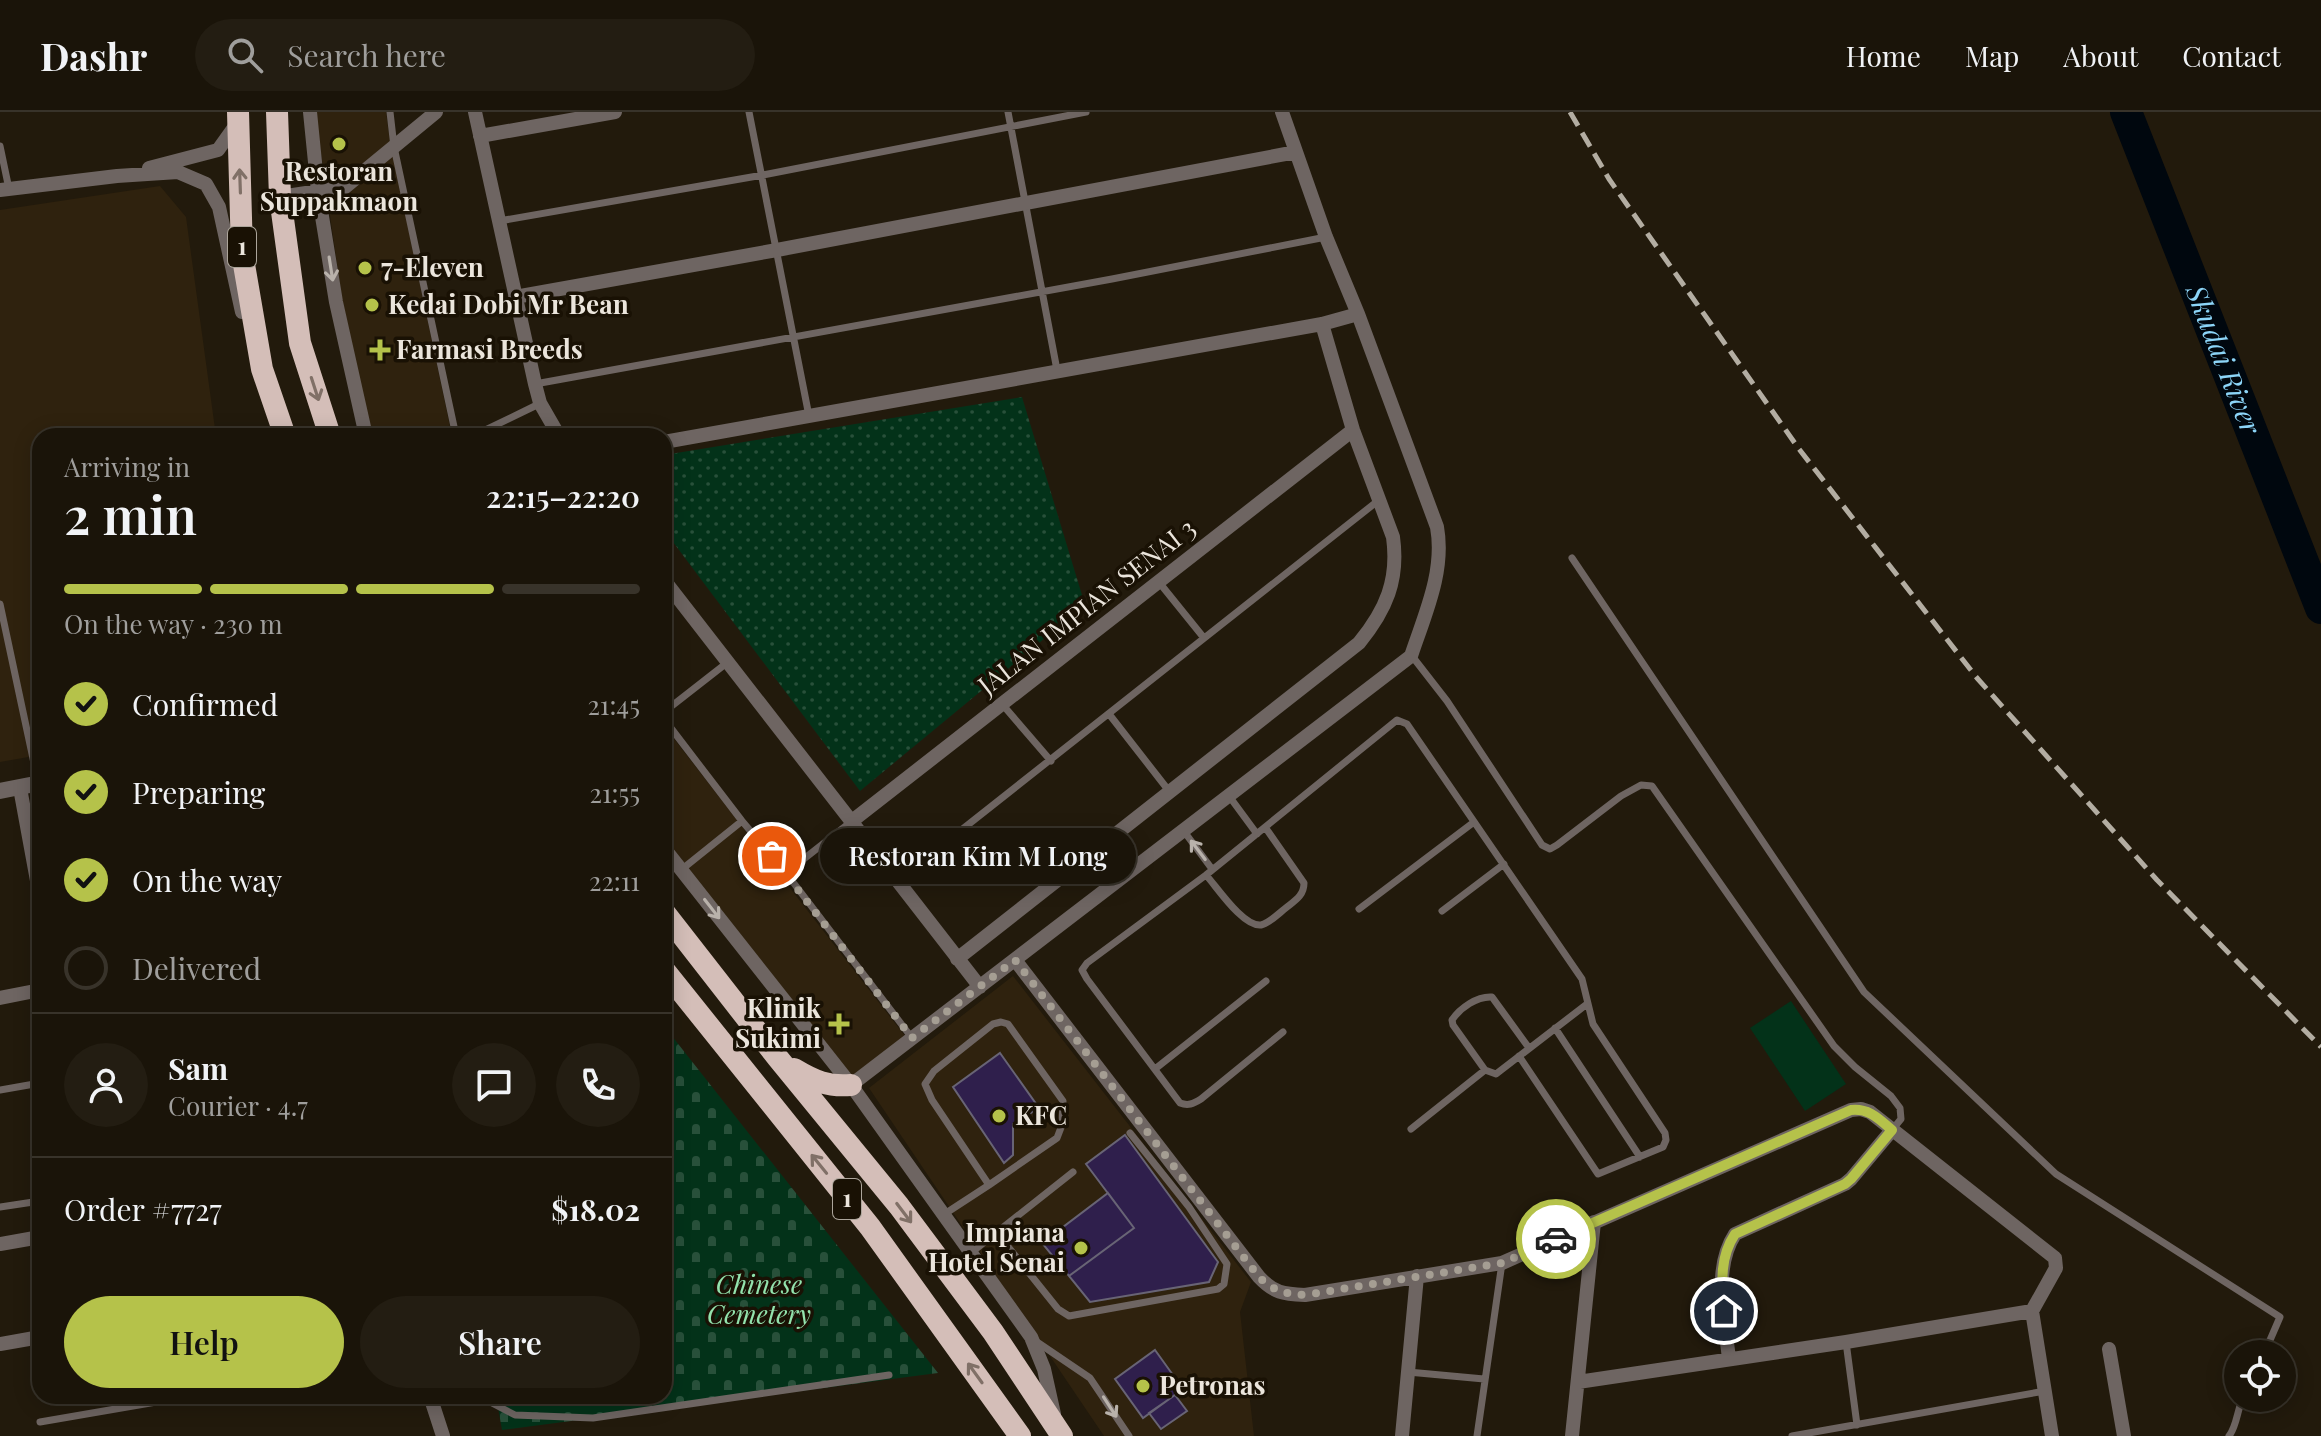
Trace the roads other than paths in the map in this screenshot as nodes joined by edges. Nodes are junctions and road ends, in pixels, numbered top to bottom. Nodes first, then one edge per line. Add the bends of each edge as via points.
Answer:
1 (277, 112) edge
2 (310, 112) edge
3 (390, 112) edge
4 (436, 112) edge
5 (475, 112) edge
6 (615, 112) edge
7 (749, 112) edge
8 (1008, 112) edge
9 (1086, 112) edge
10 (1282, 112) edge
11 (238, 117) edge
12 (1011, 126) junction
13 (480, 136) junction
14 (0, 146) edge
15 (394, 147) junction
16 (1296, 152) junction
17 (763, 175) junction
18 (117, 176) junction
19 (4, 190) edge
20 (318, 192) junction
21 (280, 197) junction
22 (1026, 204) junction
23 (499, 221) junction
24 (1326, 237) junction
25 (777, 250) junction
26 (1043, 292) junction
27 (515, 297) junction
28 (1358, 314) junction
29 (1322, 324) junction
30 (793, 337) junction
31 (262, 369) junction
32 (1057, 370) junction
33 (535, 384) junction
34 (540, 403) junction
35 (809, 417) junction
36 (282, 428) edge
37 (327, 428) edge
38 (364, 428) edge
39 (454, 428) edge
40 (489, 428) edge
41 (554, 428) edge
42 (1353, 430) junction
43 (672, 441) edge
44 (1380, 499) junction
45 (1572, 558) dead end
46 (1158, 581) junction
47 (672, 590) edge
48 (0, 604) edge
49 (1204, 638) junction
50 (1411, 656) junction
51 (728, 662) junction
52 (1002, 704) junction
53 (672, 706) edge
54 (1109, 714) junction
55 (672, 729) edge
56 (32, 752) edge
57 (1051, 761) junction
58 (32, 785) edge
59 (20, 788) junction
60 (0, 791) edge
61 (1169, 791) junction
62 (1229, 796) junction
63 (742, 821) junction
64 (852, 821) junction
65 (1474, 822) junction
66 (1265, 827) junction
67 (1183, 830) junction
68 (1257, 834) junction
69 (32, 853) edge
70 (672, 858) edge
71 (1504, 864) junction
72 (681, 870) junction
73 (1209, 872) junction
74 (786, 873) junction
75 (898, 880) junction
76 (1359, 909) dead end
77 (1442, 911) dead end
78 (672, 922) edge
79 (957, 959) junction
80 (1015, 960) junction
81 (672, 980) edge
82 (1266, 981) dead end
83 (980, 987) junction
84 (32, 992) edge
85 (0, 998) edge
86 (1587, 1004) junction
87 (1555, 1028) junction
88 (1283, 1032) dead end
89 (912, 1038) junction
90 (1529, 1048) junction
91 (1519, 1056) junction
92 (777, 1057) junction
93 (1155, 1069) junction
94 (1485, 1070) junction
95 (32, 1084) edge
96 (851, 1085) junction
97 (0, 1090) edge
98 (1411, 1129) dead end
99 (1892, 1130) junction
100 (1130, 1133) dead end
101 (1640, 1157) junction
102 (1073, 1172) dead end
103 (989, 1185) junction
104 (32, 1202) edge
105 (1194, 1203) junction
106 (0, 1207) edge
107 (943, 1216) junction
108 (1594, 1222) junction
109 (997, 1233) junction
110 (32, 1238) edge
111 (0, 1244) edge
112 (970, 1254) junction
113 (1502, 1263) junction
114 (1417, 1276) junction
115 (2032, 1311) junction
116 (1031, 1337) junction
117 (32, 1338) edge
118 (2270, 1340) edge
119 (1846, 1342) junction
120 (0, 1344) edge
121 (2109, 1349) dead end
122 (1729, 1359) junction
123 (1408, 1372) junction
124 (889, 1375) dead end
125 (1484, 1379) junction
126 (1578, 1382) junction
127 (2045, 1391) junction
128 (145, 1404) edge
129 (432, 1404) edge
130 (494, 1404) edge
131 (2237, 1412) edge
132 (40, 1422) dead end
133 (1857, 1425) junction
134 (1059, 1433) edge
135 (439, 1435) edge
136 (1020, 1436) edge
137 (1129, 1436) edge
138 (1402, 1436) edge
139 (1477, 1436) edge
140 (1572, 1436) edge
141 (1792, 1436) edge
142 (2052, 1436) edge
143 (2124, 1436) edge
144 (2229, 1436) edge

1 - 21 highway, 1
2 - 20 street
3 - 15 lane
4 - 15 street
5 - 13 street
6 - 13 street
7 - 17 lane
8 - 12 lane
9 - 12 lane
10 - 16 street
11 - 18 street via 218,150
31 -> 11 highway, 1 via 242,253
12 - 17 lane
12 - 22 lane
13 - 23 street
14 - 19 lane
15 - 20 street via 345,187
15 - 39 lane
16 - 22 street
16 - 24 street
17 - 23 lane
17 - 25 lane
18 - 19 street
18 - 31 street via 178,172 206,184 219,207 246,329
20 - 21 street
20 -> 38 street
21 -> 37 highway, 1 via 300,343
22 - 25 street
22 - 26 lane
23 - 27 street
24 - 26 lane
24 - 28 street
25 - 27 street
25 - 30 lane
26 - 30 lane
26 - 32 lane
27 - 33 street
28 - 29 street
28 - 50 street via 1440,542 1435,584
29 - 32 street
29 - 42 street
30 - 33 lane
30 - 35 lane
31 - 36 highway, 1
32 - 35 street
33 - 34 street
34 - 40 lane
34 - 41 street
35 - 43 street
42 - 44 street
42 - 46 street, JALAN IMPIAN SENAI 3
44 - 49 lane
44 - 61 street via 1396,554 1389,596 1376,623 1359,643
45 - 118 lane via 1864,992 2056,1174 2280,1317
46 - 49 lane
46 - 52 street, JALAN IMPIAN SENAI 3
47 - 51 street
48 - 56 lane
49 - 54 lane
50 - 62 street
50 - 99 lane via 1542,845 1550,849 1631,790 1652,786 1834,1046 1900,1108 1901,1119
51 - 53 lane
51 - 64 street
52 - 57 lane
52 - 64 street, JALAN IMPIAN SENAI 3
54 - 57 lane
54 - 61 lane
55 - 63 lane
57 - 75 lane
58 - 59 street
59 - 60 street
59 - 69 street
61 - 79 street
62 - 67 street
62 - 68 lane
63 - 72 lane
63 - 74 lane
64 - 74 lane
64 - 75 street
65 - 66 lane via 1407,724 1397,720
65 - 71 lane
65 - 76 lane
66 - 68 lane
66 - 73 lane via 1304,883 1294,902 1255,925
73 -> 67 lane
67 - 80 street
68 - 73 lane
70 - 72 street
71 - 77 lane
71 - 86 lane via 1582,979
72 -> 96 street
73 - 93 lane via 1082,970
74 - 89 lane
75 - 79 street
78 - 92 highway, 1
79 - 83 street
80 - 83 street
80 - 105 street
136 -> 81 highway, 1 via 870,1227
82 - 93 lane
83 - 89 street
84 - 85 street
86 - 87 lane
86 - 101 lane via 1593,1024 1665,1133 1663,1147
87 - 90 lane
87 - 101 lane
88 - 93 lane via 1191,1105 1180,1103
89 - 96 street
90 - 91 lane
90 - 94 lane via 1492,997 1483,996 1452,1020
91 - 94 lane via 1496,1074
91 - 101 lane via 1598,1174
92 - 96 highway via 821,1084
92 -> 134 highway, 1 via 899,1206 993,1332
94 - 98 lane
95 - 97 lane
96 - 107 street
99 - 108 street via 1870,1112 1851,1110
99 - 115 street via 2055,1258 2056,1268
99 - 122 street via 1845,1184 1735,1234 1722,1276
100 - 105 lane
102 - 109 lane
103 - 103 lane via 925,1084 934,1071 1001,1022 1008,1024 1063,1101 1064,1112 1057,1138
103 - 107 lane
104 - 106 lane
105 - 109 lane via 1227,1264 1224,1284 1085,1314 1069,1316 1058,1309
105 - 114 street via 1259,1277 1283,1294
107 - 112 street
108 - 113 street
108 - 126 street
109 - 112 lane
110 - 111 street
112 - 116 street
113 - 114 street
113 - 125 lane
114 - 123 street
115 - 119 street
115 - 127 street
116 - 134 street
116 -> 137 lane via 1090,1378
117 - 120 street
119 - 122 street
119 - 133 lane
121 - 143 street
122 - 126 street
123 - 125 lane
123 - 138 street
124 - 130 lane via 593,1418 515,1415
125 - 139 lane
126 - 140 street
127 - 133 lane
127 - 142 street
128 - 132 lane
129 - 135 street
131 - 144 lane
133 - 141 lane

